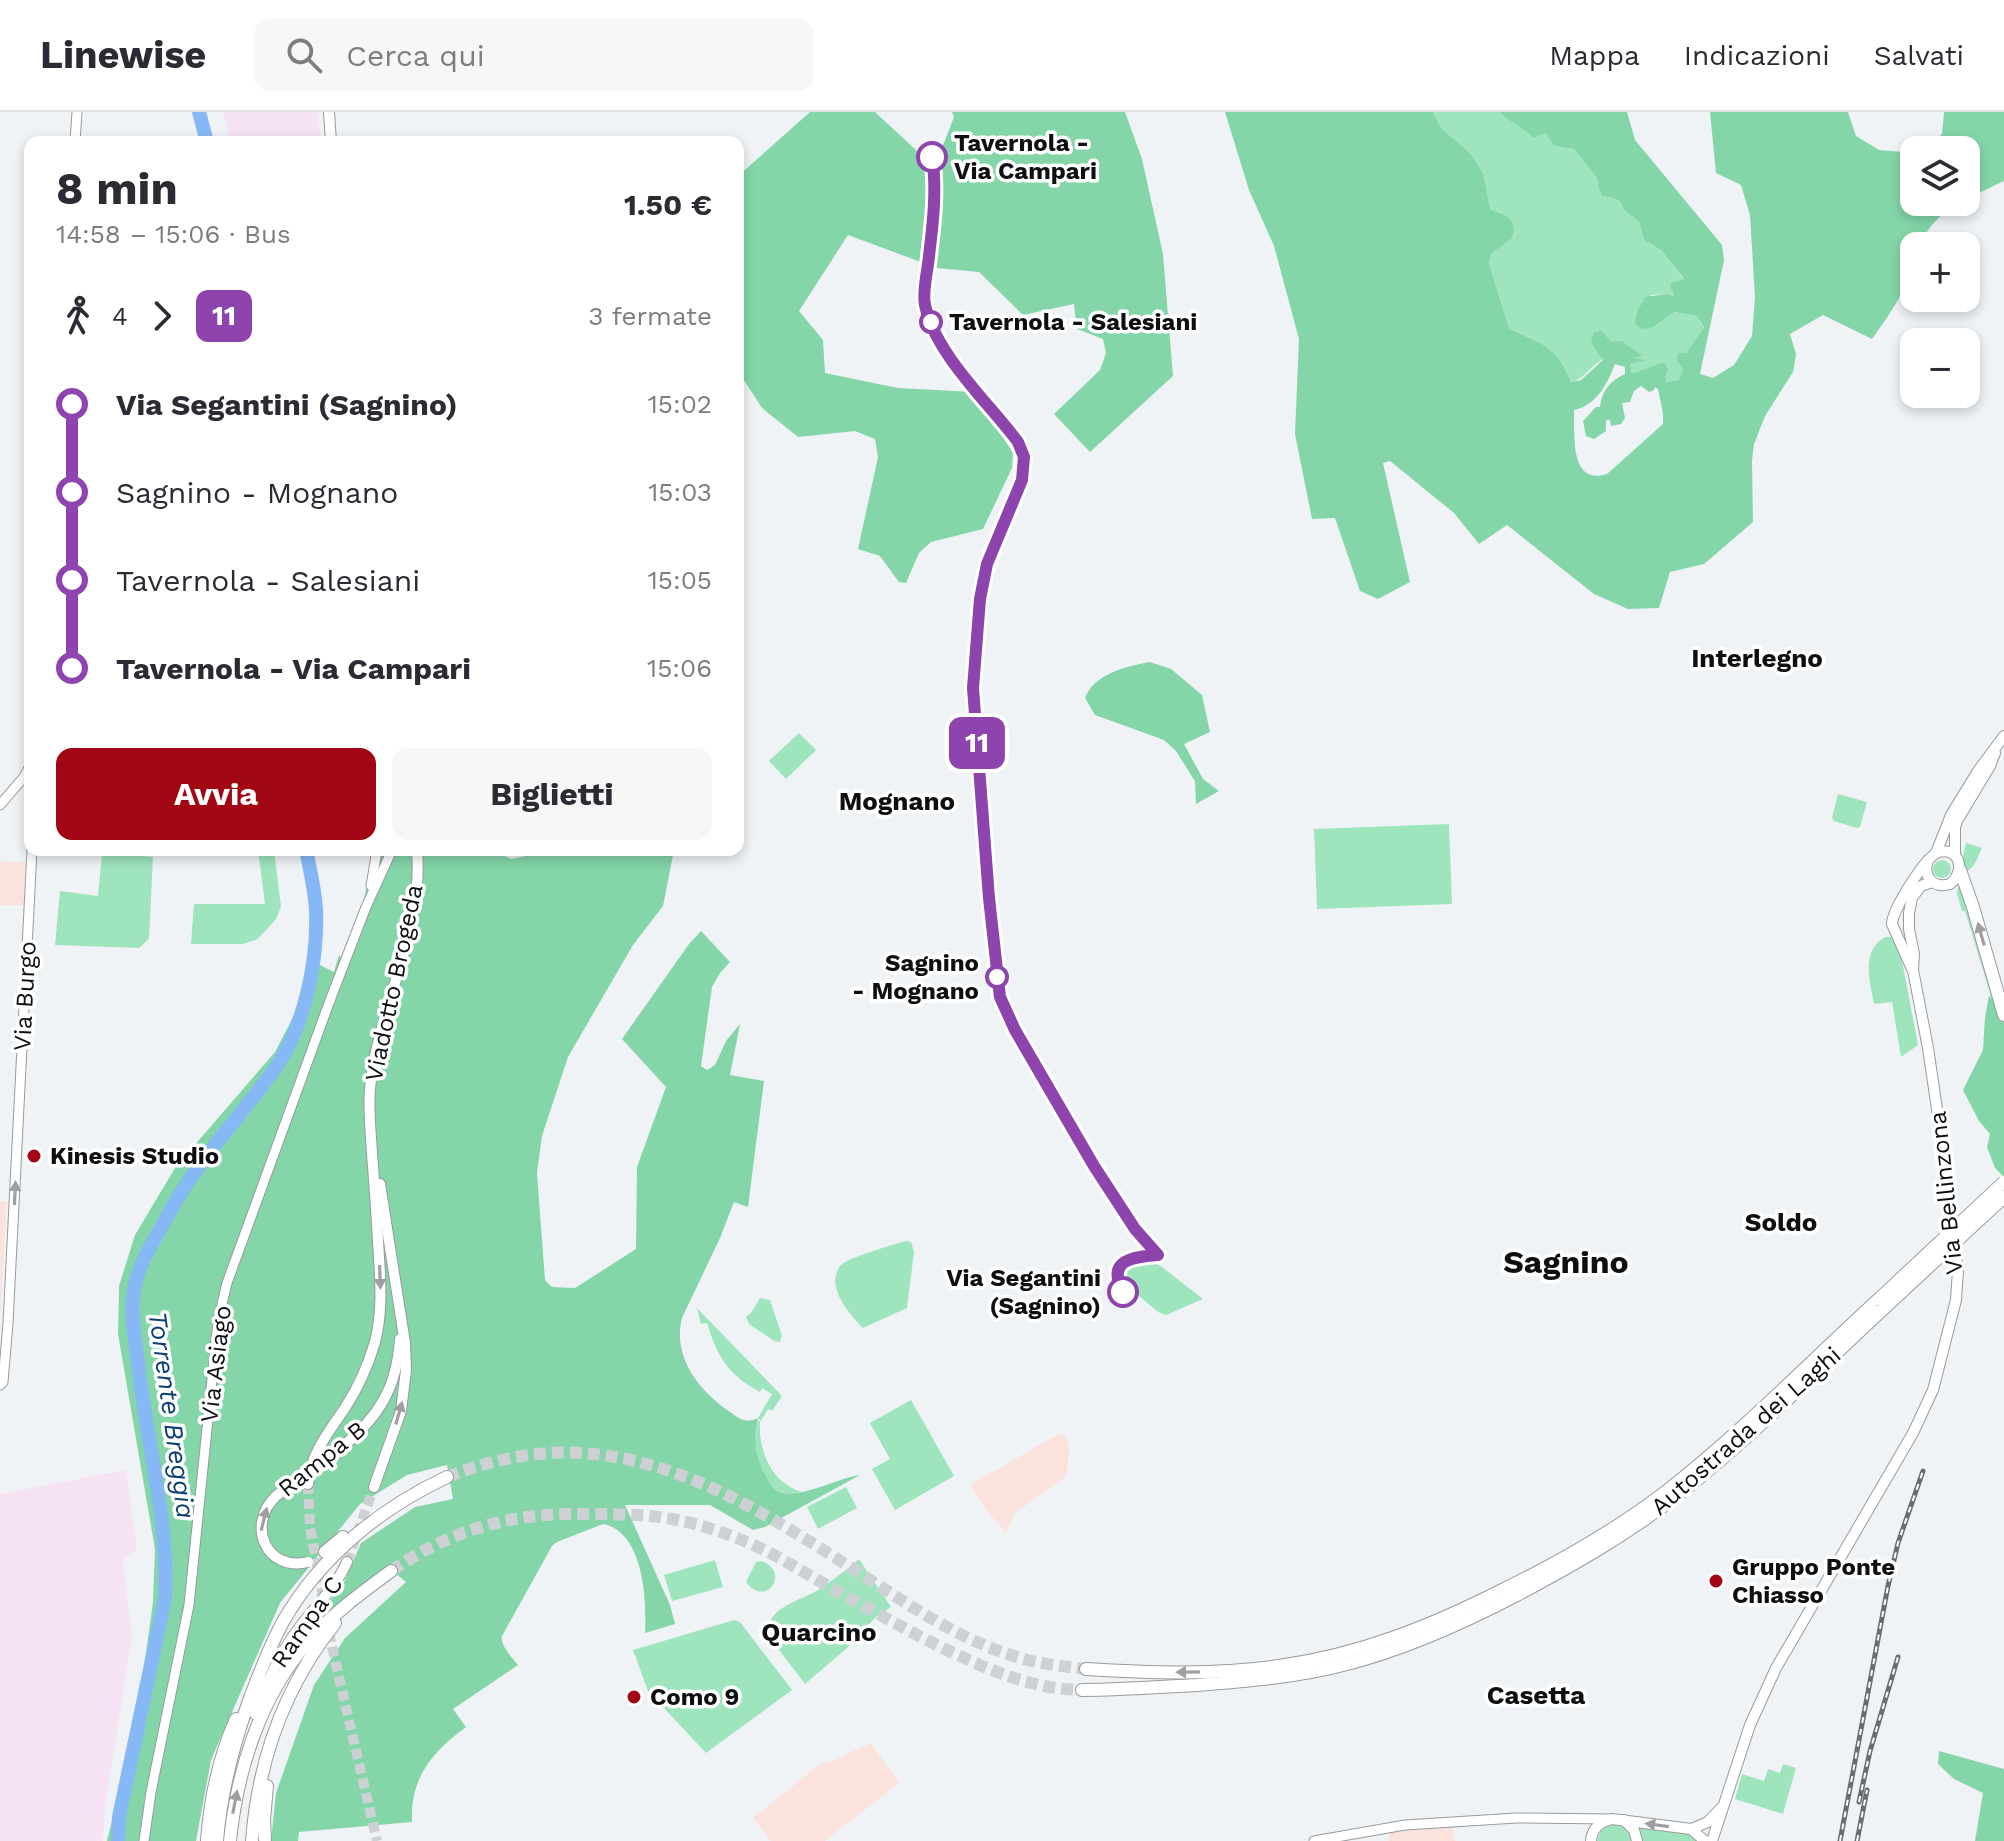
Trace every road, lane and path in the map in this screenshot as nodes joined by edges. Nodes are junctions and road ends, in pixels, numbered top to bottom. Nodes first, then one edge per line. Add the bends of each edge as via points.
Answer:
1 (77, 112) edge
2 (329, 112) edge
3 (75, 136) edge
4 (331, 136) edge
5 (2001, 740) edge
6 (24, 776) edge
7 (0, 805) edge
8 (32, 856) edge
9 (377, 856) edge
10 (389, 856) edge
11 (417, 856) edge
12 (1932, 856) junction
13 (1955, 856) junction
14 (1960, 870) junction
15 (1932, 882) junction
16 (366, 907) junction
17 (1909, 924) junction
18 (1896, 930) junction
19 (1913, 970) junction
20 (2004, 1015) edge
21 (370, 1115) junction
22 (2004, 1182) edge
23 (2004, 1197) edge
24 (1880, 1305) junction
25 (399, 1306) junction
26 (1, 1384) edge
27 (447, 1477) tunnel mouth
28 (308, 1484) tunnel mouth
29 (374, 1487) tunnel mouth
30 (400, 1502) junction
31 (325, 1552) joint
32 (347, 1562) tunnel mouth
33 (391, 1571) tunnel mouth
34 (1506, 1594) junction
35 (355, 1598) junction
36 (1086, 1669) tunnel mouth
37 (264, 1676) junction
38 (1082, 1690) tunnel mouth
39 (244, 1764) junction
40 (1723, 1807) junction
41 (1579, 1818) junction
42 (1612, 1819) junction
43 (1624, 1820) junction
44 (1691, 1829) junction
45 (1592, 1837) edge
46 (259, 1840) edge
47 (144, 1841) edge
48 (207, 1841) edge
49 (217, 1841) edge
50 (230, 1841) edge
51 (1314, 1841) edge
52 (1637, 1841) edge
53 (1705, 1841) edge
54 (1712, 1841) edge

1 - 3 street
2 - 4 main road
5 - 12 main road via 1951,815
5 - 13 main road via 1957,821
6 - 7 street
26 -> 8 street, Via Burgo
9 - 16 street, Via Asiago
10 - 16 street, Via Asiago
11 - 21 main road, Viadotto Brogeda via 414,906 376,1048
12 - 13 main road
12 - 15 main road via 1926,873
12 - 18 main road via 1892,916
13 - 14 main road
14 - 15 main road via 1950,884
20 -> 14 highway
15 - 17 main road, Via Bellinzona via 1912,898
16 - 47 street, Via Asiago via 237,1255 218,1321 189,1605
17 - 18 main road
17 - 19 main road, Via Bellinzona
18 - 19 main road, Via Bellinzona
19 - 40 main road, Via Bellinzona via 1946,1170 1958,1270 1956,1300 1933,1390 1918,1423 1776,1668
21 - 25 main road, Viadotto Brogeda
21 -> 28 main road, Viadotto Brogeda via 380,1283 377,1332 356,1390 315,1454
22 - 24 highway, Autostrada dei Laghi, bridge
23 - 24 highway, Autostrada dei Laghi, bridge
24 - 34 highway, Autostrada dei Laghi via 1680,1494 1606,1545
29 -> 25 main road via 406,1381
31 -> 25 main road, Rampa B, bridge via 308,1562 283,1561 262,1539 262,1517 276,1496 342,1447 381,1406 399,1354
27 - 30 highway
30 - 31 highway
30 - 37 highway via 350,1540 303,1593 283,1622
32 - 37 main road, Rampa C via 334,1587
33 - 35 highway
34 -> 36 highway, Autostrada dei Laghi via 1417,1630 1299,1663 1159,1672
34 - 38 highway, Autostrada dei Laghi via 1424,1640 1347,1664 1277,1678
35 - 39 highway via 291,1664 264,1711
35 - 46 highway via 288,1697
37 - 39 highway
37 - 48 highway via 238,1715 222,1757
37 - 49 highway via 232,1755
50 -> 39 highway
40 - 44 main road
40 - 54 main road, Via Bellinzona
41 - 42 street
41 - 45 street via 1588,1823
41 - 51 street via 1405,1825
42 - 43 main road
42 - 45 main road via 1602,1822
44 -> 43 main road
43 - 52 main road
44 - 53 main road

